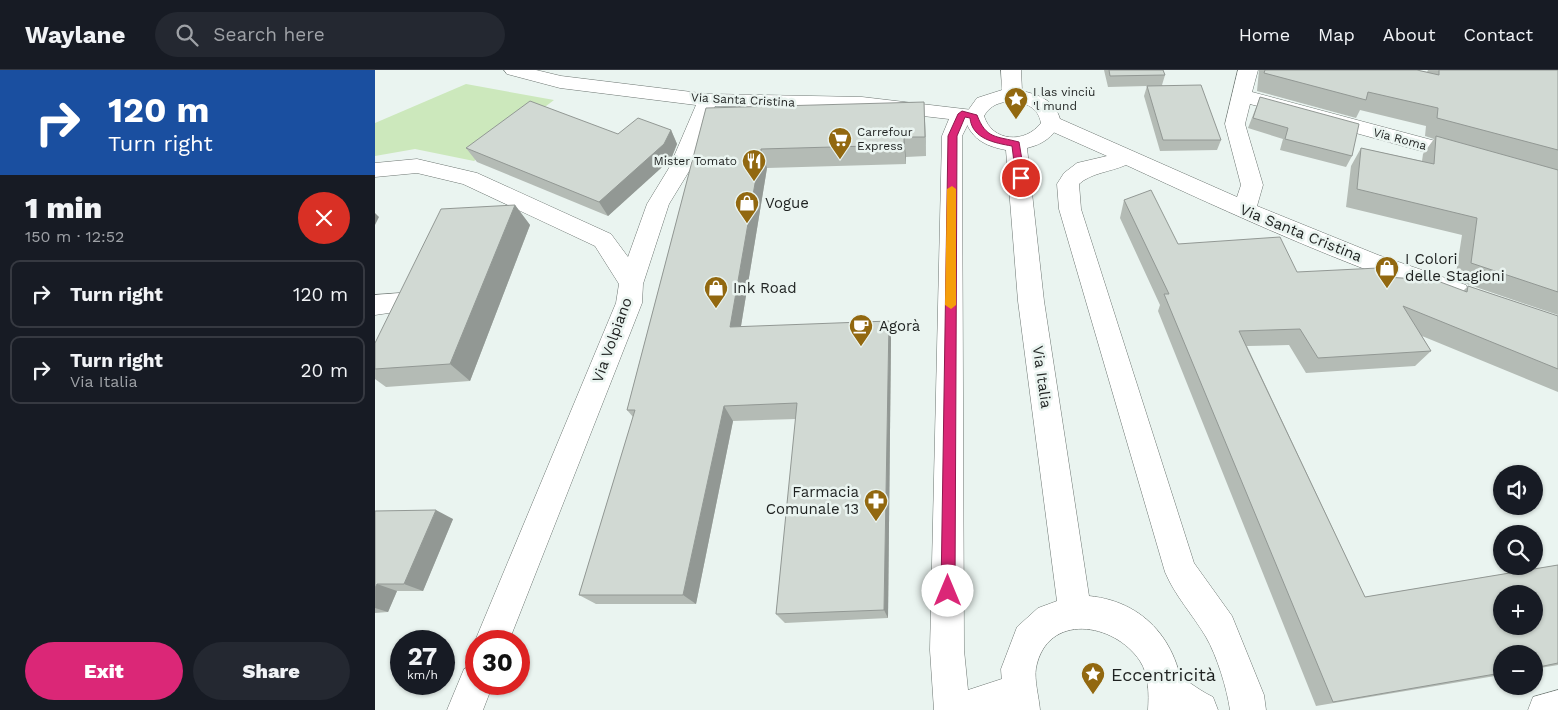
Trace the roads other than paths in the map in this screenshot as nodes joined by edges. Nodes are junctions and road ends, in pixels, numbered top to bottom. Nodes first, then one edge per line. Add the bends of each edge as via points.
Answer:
1 (514, 70) edge
2 (1011, 70) edge
3 (1248, 70) edge
4 (1012, 95) junction
5 (1243, 96) junction
6 (708, 100) junction
7 (968, 115) junction
8 (1051, 123) junction
9 (1016, 144) junction
10 (1126, 157) junction
11 (1482, 161) edge
12 (375, 170) edge
13 (1245, 210) junction
14 (631, 284) junction
15 (1483, 300) edge
16 (400, 303) edge
17 (375, 306) edge
18 (1075, 610) junction
19 (496, 630) edge
20 (471, 695) edge
21 (1166, 698) edge
22 (1020, 701) edge
23 (1558, 708) edge
24 (465, 710) edge
25 (952, 710) edge
26 (962, 710) edge
27 (1200, 710) edge
28 (1248, 710) edge
29 (1546, 710) edge

1 - 6 street, Via Santa Cristina via 560,82
2 - 4 street
3 - 5 street
4 - 7 street via 986,101
4 - 8 street via 1038,102 1049,111
5 - 11 street, Via Roma
5 - 13 street via 1235,124 1252,185
6 - 7 street, Via Santa Cristina via 862,103
6 - 14 street via 680,168 658,204
7 - 9 street via 985,136
7 - 25 street via 952,136 947,650
8 - 9 street via 1043,135
8 - 10 street, Via Santa Cristina
9 - 18 street, Via Italia via 1031,301
10 - 13 street, Via Santa Cristina
10 - 28 street via 1101,167 1085,168 1072,178 1068,184 1070,209 1181,572 1219,628 1246,695
12 - 14 street, Via Volpiano via 417,166 437,169 469,178 558,217 603,240
13 - 15 street, Via Santa Cristina via 1369,261
14 - 19 street, Via Volpiano via 629,303
16 - 17 street
18 - 21 street via 1107,614 1123,621 1143,637 1158,660
18 - 22 street via 1055,616 1038,628 1029,640 1018,668
20 - 24 street
21 - 27 street
22 - 26 street
23 - 29 street

